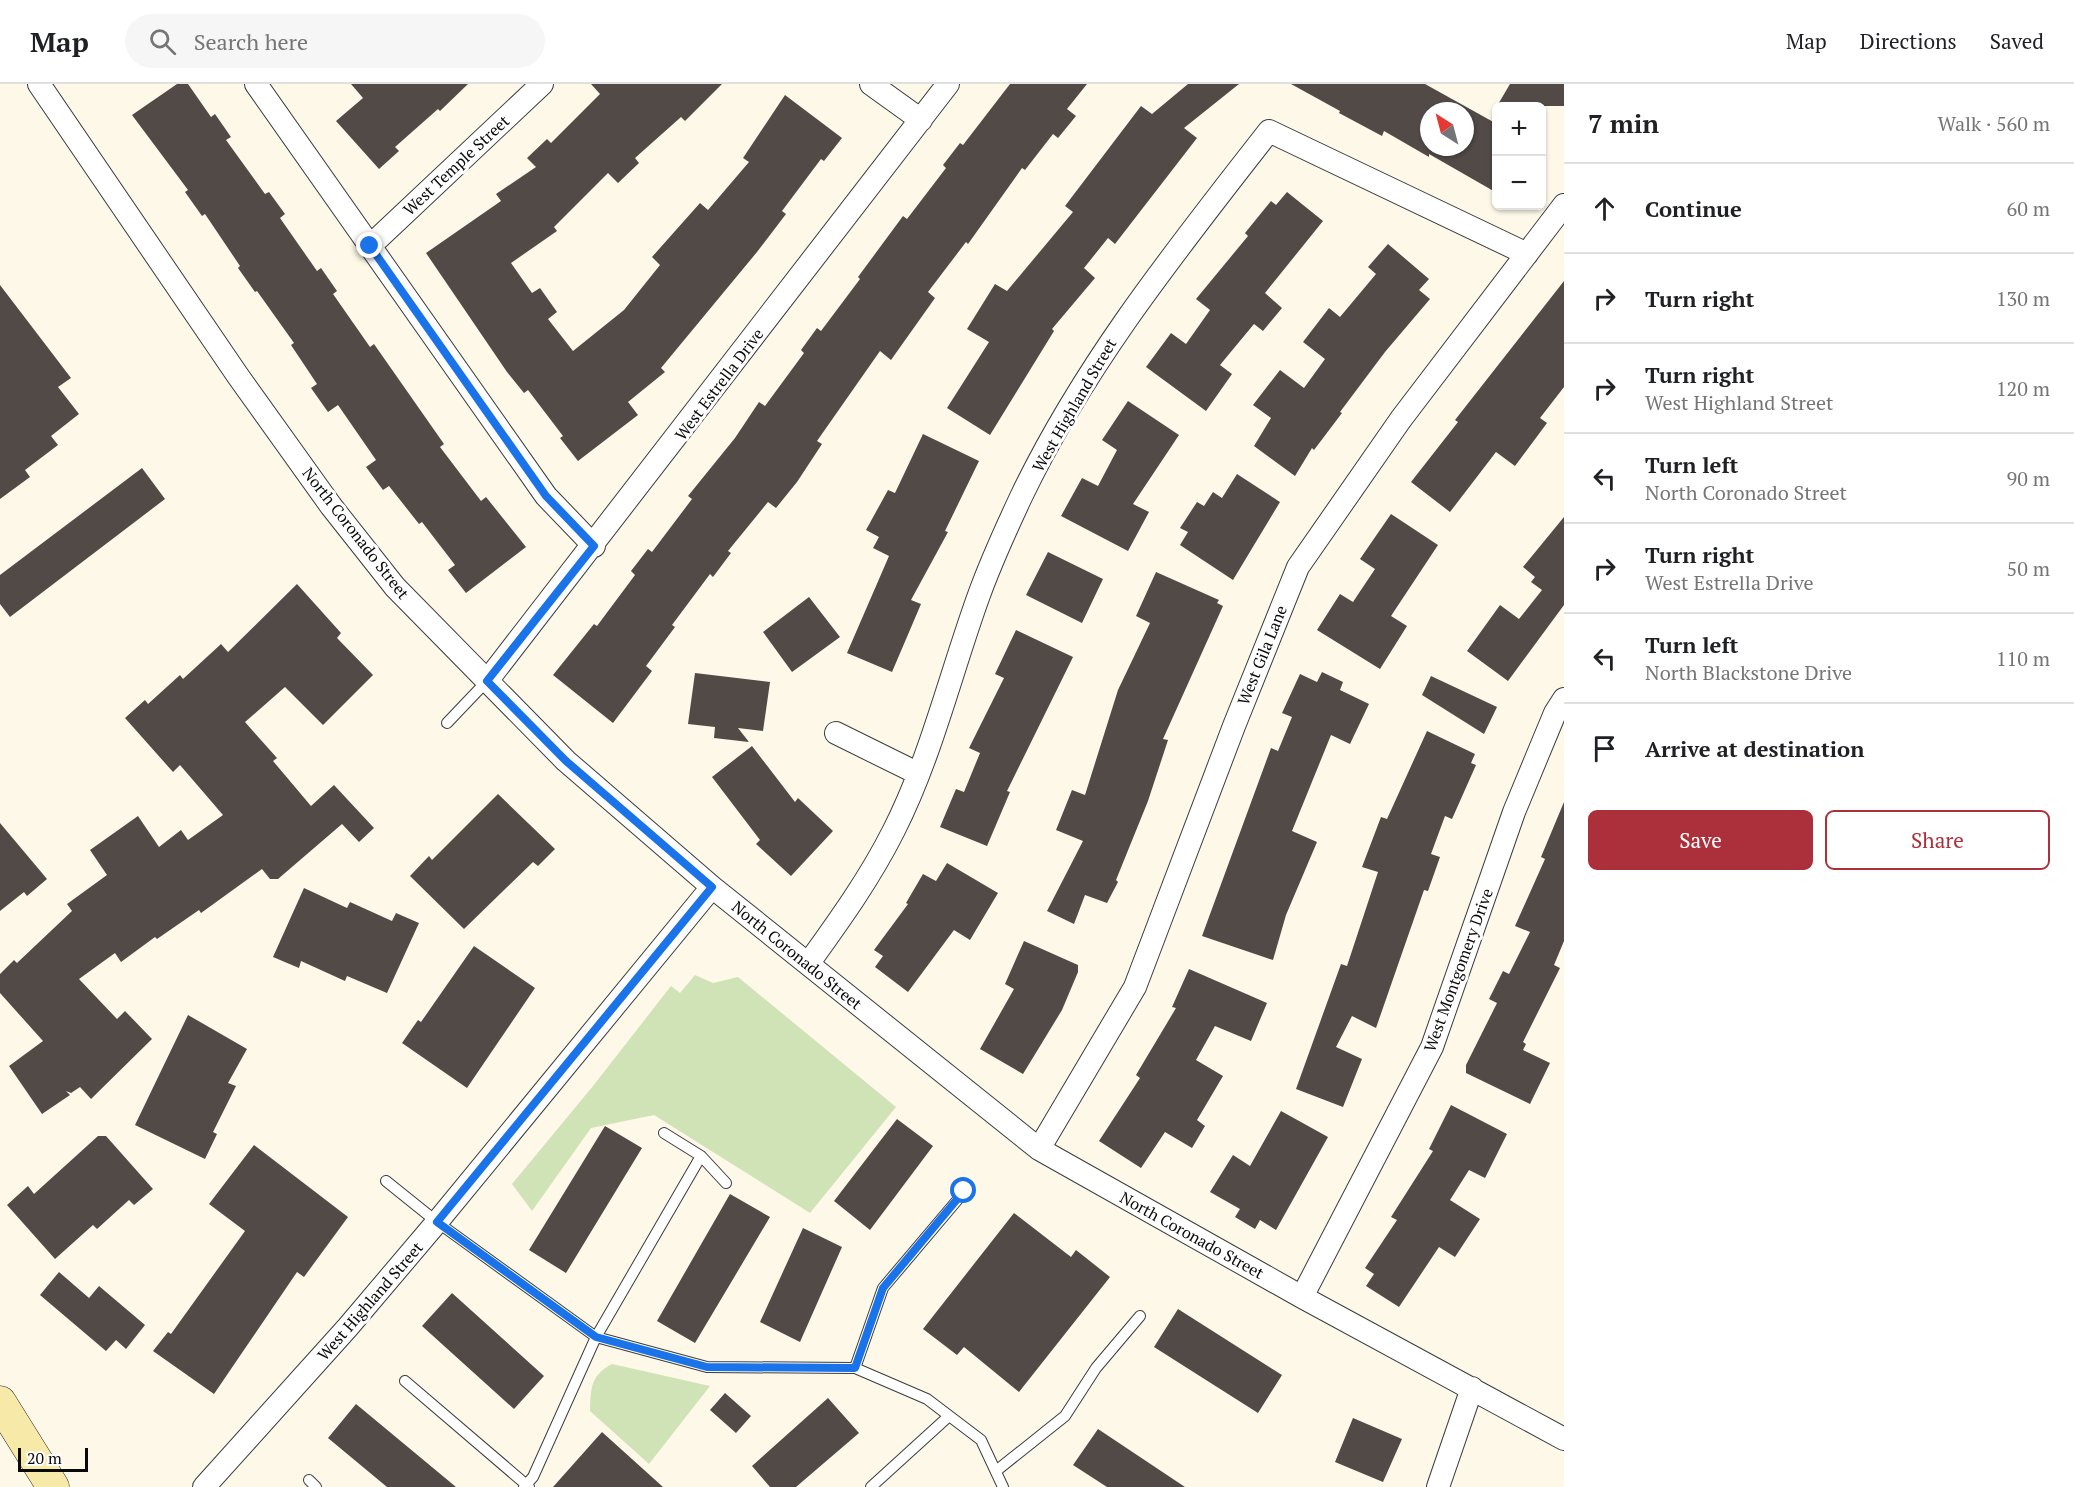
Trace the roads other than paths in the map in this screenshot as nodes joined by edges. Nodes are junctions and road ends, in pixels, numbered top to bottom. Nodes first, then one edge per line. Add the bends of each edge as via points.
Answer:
1 (39, 84) edge
2 (256, 84) edge
3 (542, 84) edge
4 (871, 84) edge
5 (948, 84) edge
6 (921, 120) junction
7 (1564, 205) edge
8 (370, 246) junction
9 (1527, 254) junction
10 (594, 546) junction
11 (487, 681) junction
12 (1564, 699) edge
13 (447, 723) dead end
14 (836, 733) dead end
15 (917, 773) junction
16 (712, 887) junction
17 (808, 964) junction
18 (664, 1133) dead end
19 (1039, 1149) junction
20 (701, 1156) junction
21 (387, 1181) dead end
22 (726, 1183) dead end
23 (964, 1191) dead end
24 (437, 1222) junction
25 (1302, 1297) junction
26 (1140, 1316) dead end
27 (596, 1337) junction
28 (855, 1368) junction
29 (405, 1381) dead end
30 (1472, 1388) junction
31 (0, 1402) edge
32 (949, 1416) junction
33 (1564, 1439) edge
34 (996, 1472) junction
35 (527, 1486) edge
36 (53, 1487) edge
37 (204, 1487) edge
38 (871, 1487) edge
39 (1003, 1487) edge
40 (1438, 1487) edge

1 - 11 street, North Coronado Street via 331,506 395,586
2 - 8 street
3 - 8 street, West Temple Street
4 - 6 street
5 - 6 street, West Estrella Drive
6 - 10 street, West Estrella Drive
7 - 9 street, West Gila Lane
8 - 10 street via 546,496
9 - 15 street, West Highland Street via 1269,131 1143,292 1090,373 1021,496 979,593
9 - 19 street, West Gila Lane via 1401,419 1298,567 1135,987
10 - 11 street, West Estrella Drive
11 - 13 lane
11 - 16 street, North Coronado Street via 566,761
12 - 25 street, West Montgomery Drive via 1514,812 1432,1047
14 - 15 street
15 - 17 street, West Highland Street via 895,829 858,894
16 - 17 street, North Coronado Street
16 - 24 street, West Highland Street
17 - 19 street, North Coronado Street
18 - 20 lane
19 - 25 street, North Coronado Street
20 - 22 lane
20 - 27 lane
21 - 24 lane
23 - 28 lane via 883,1288
24 - 27 lane
24 - 37 street, West Highland Street
25 - 30 street, North Coronado Street
26 - 34 lane via 1096,1368 1065,1416
27 - 28 lane via 707,1367
27 - 35 lane
28 - 32 lane via 927,1399
29 - 35 lane
30 - 33 street, North Coronado Street
30 - 40 street
31 - 36 main road
32 - 34 lane via 981,1440
32 - 38 lane
34 - 39 lane

